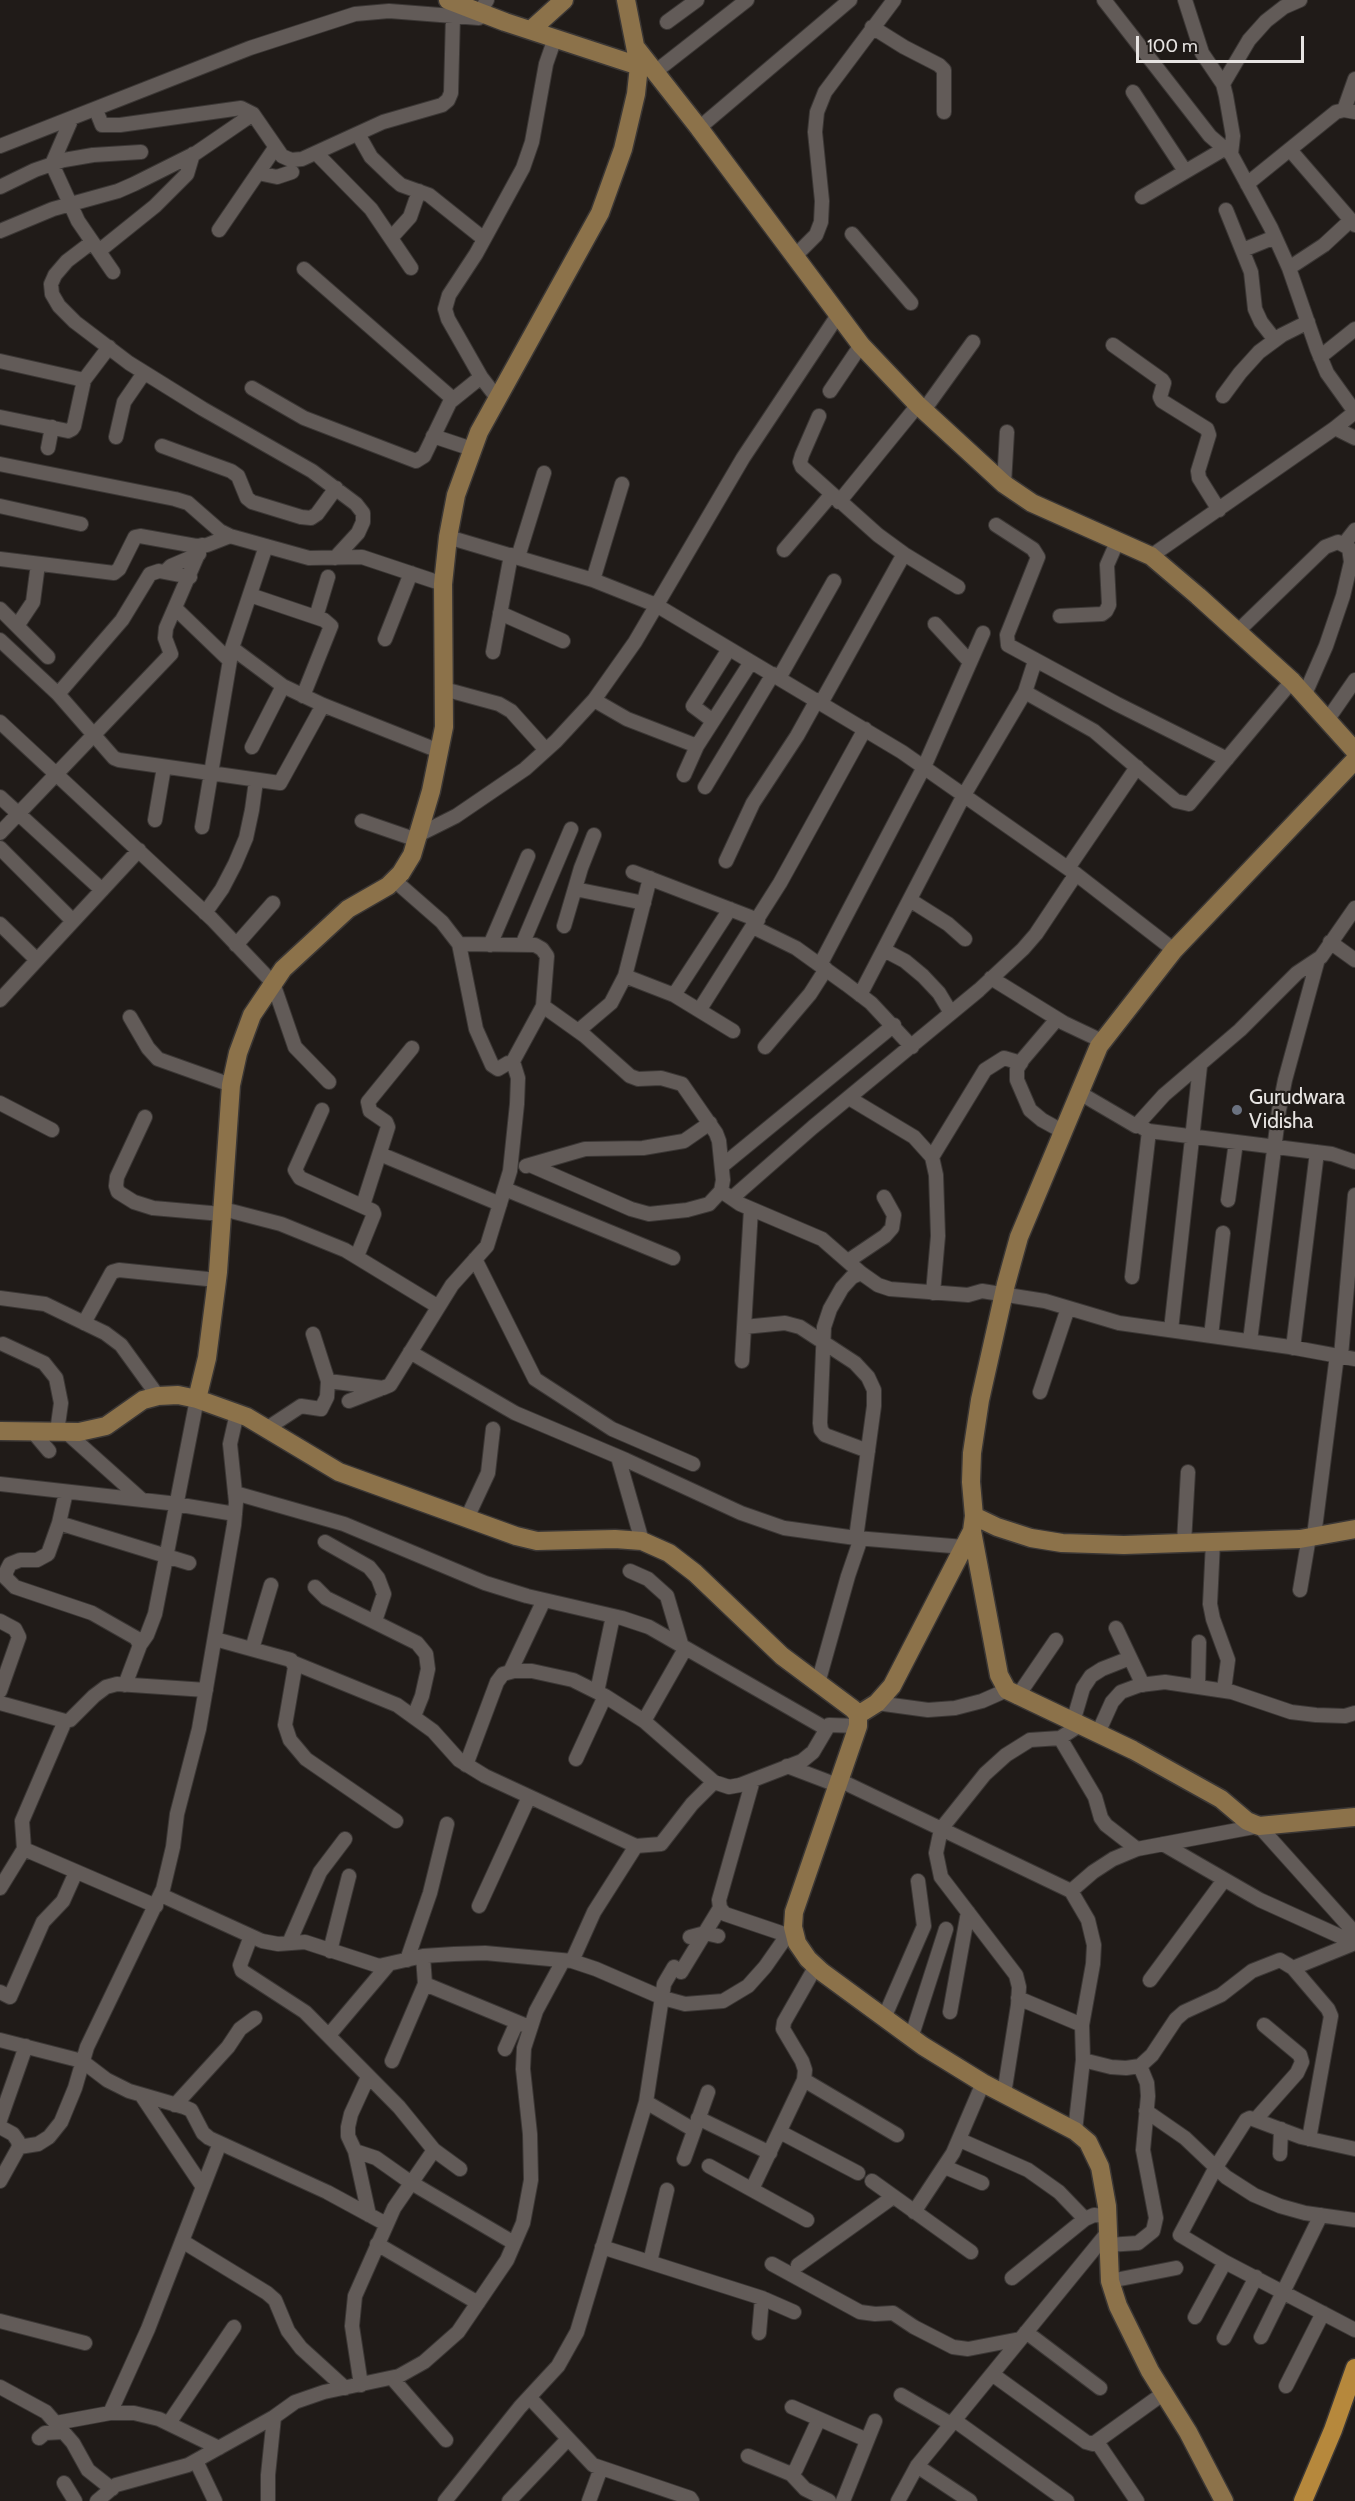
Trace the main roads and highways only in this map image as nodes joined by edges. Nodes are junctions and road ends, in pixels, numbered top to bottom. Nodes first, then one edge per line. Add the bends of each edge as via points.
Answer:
1 (1355, 2368) edge
2 (1303, 2501) edge

1 - 2 main road

